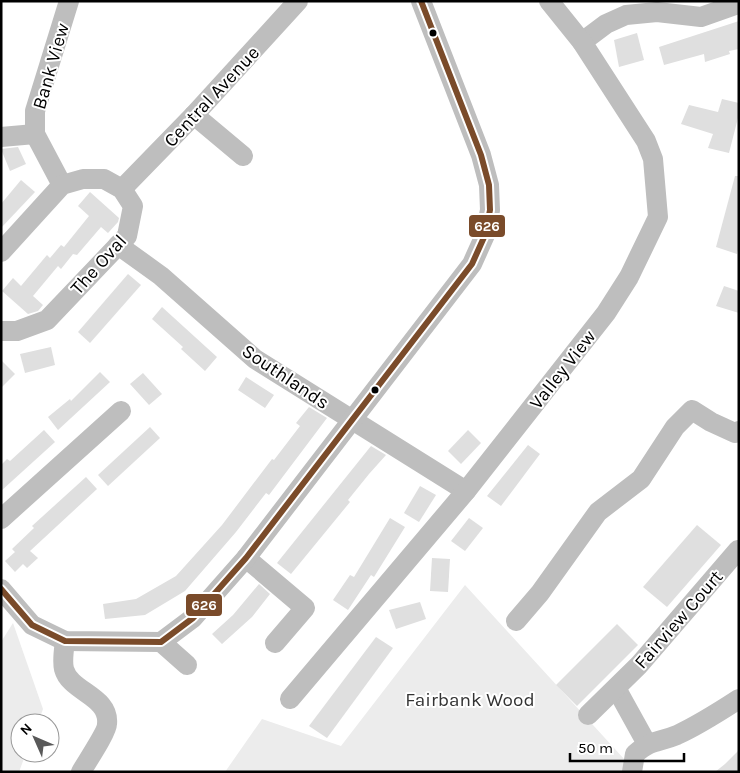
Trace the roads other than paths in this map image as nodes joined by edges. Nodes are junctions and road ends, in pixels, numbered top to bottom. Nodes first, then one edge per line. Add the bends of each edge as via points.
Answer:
1 (69, 1) edge
2 (298, 1) edge
3 (421, 1) edge
4 (549, 1) edge
5 (739, 2) edge
6 (626, 8) edge
7 (582, 42) junction
8 (194, 115) junction
9 (35, 134) junction
10 (1, 137) edge
11 (243, 156) dead end
12 (62, 185) junction
13 (122, 189) junction
14 (118, 245) junction
15 (1, 252) edge
16 (1, 331) edge
17 (120, 411) dead end
18 (352, 419) junction
19 (739, 431) edge
20 (466, 491) junction
21 (1, 519) edge
22 (738, 550) edge
23 (246, 558) junction
24 (1, 588) edge
25 (516, 621) dead end
26 (65, 641) junction
27 (161, 642) junction
28 (275, 643) dead end
29 (187, 665) dead end
30 (616, 688) junction
31 (290, 699) dead end
32 (739, 699) edge
33 (588, 715) dead end
34 (647, 744) junction
35 (81, 772) edge
36 (632, 772) edge

1 - 9 street, Bank View via 35,111
2 - 8 street, Central Avenue
3 - 18 street via 481,155 489,185 490,210 485,235 472,264
4 - 7 street, Valley View
5 - 6 street via 700,16
6 - 7 street
7 - 20 street, Valley View via 646,141 653,159 658,216 606,313
8 - 11 street
8 - 13 street, Central Avenue
9 - 10 street
9 - 12 street, Bank View
12 - 13 street via 83,179 104,179
12 - 15 street
13 - 14 street, The Oval via 133,206 127,236
14 - 16 street, The Oval via 47,320 17,331
14 - 18 street, Southlands via 161,276 255,359
17 - 21 street
18 - 20 street, Southlands
18 - 23 street
19 - 25 street via 735,433 692,410 675,426 641,479 598,512
20 - 31 street, Valley View via 402,580
22 - 30 street, Fairview Court
23 - 27 street via 193,618
23 - 28 street via 305,608
24 - 26 street via 32,626
26 - 27 street
26 - 35 street via 64,668 71,683 94,697 105,711 108,725
27 - 29 street
30 - 33 street, Fairview Court
30 - 34 street
32 - 34 street via 704,722 675,736
34 - 36 street via 635,754

